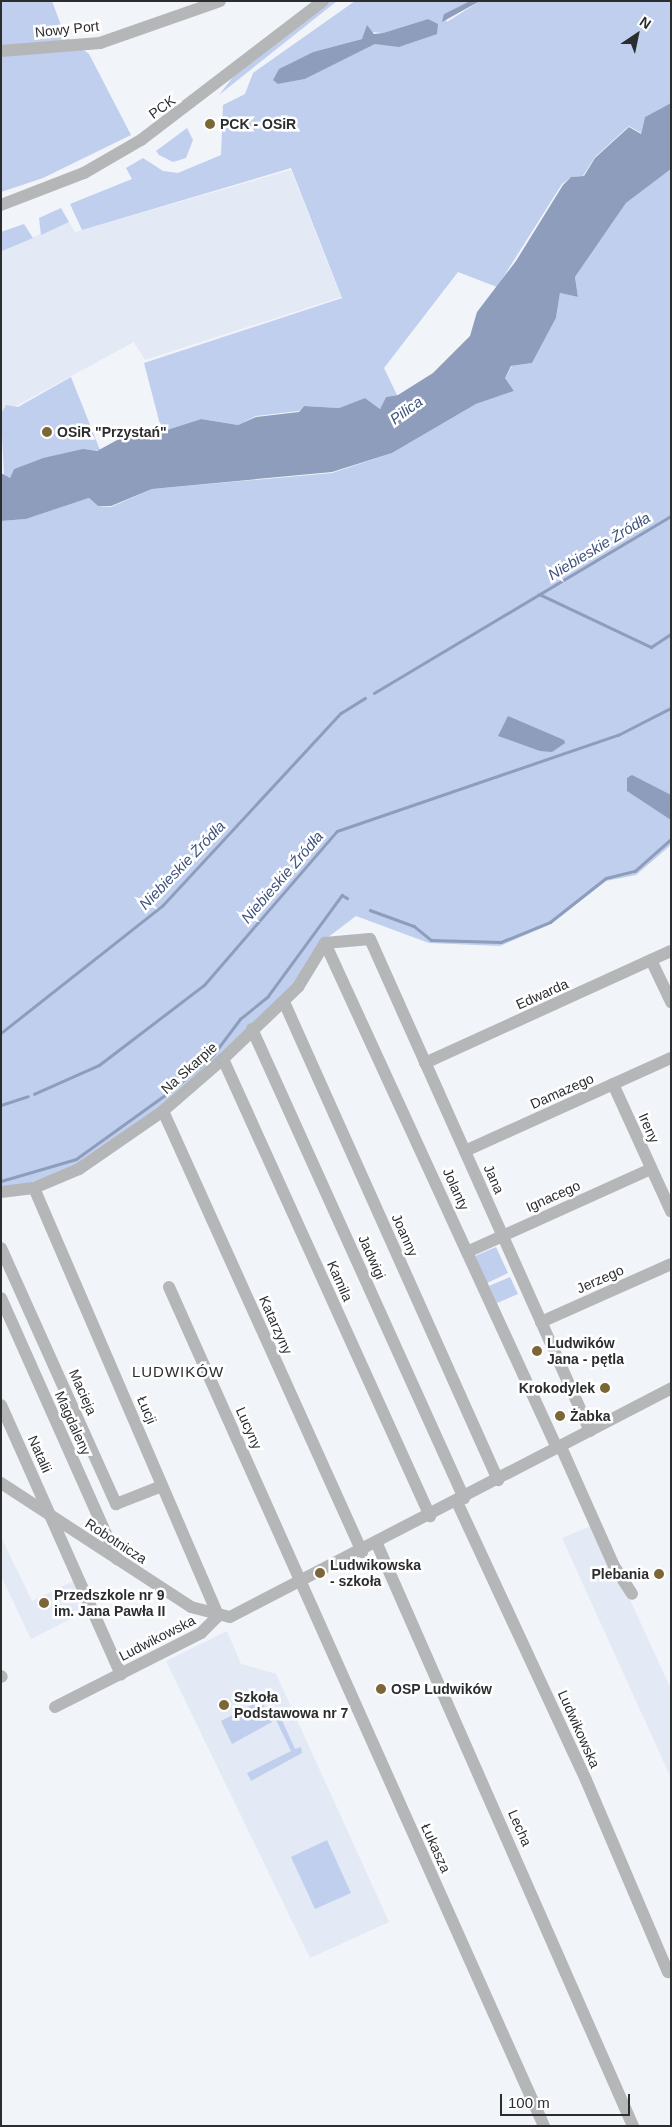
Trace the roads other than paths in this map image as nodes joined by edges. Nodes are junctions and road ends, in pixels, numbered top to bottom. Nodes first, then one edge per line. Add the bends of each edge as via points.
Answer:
1 (220, 1) edge
2 (322, 1) edge
3 (1, 51) edge
4 (1, 205) edge
5 (326, 943) junction
6 (671, 951) edge
7 (651, 960) junction
8 (284, 1002) junction
9 (671, 1002) edge
10 (252, 1029) junction
11 (671, 1058) edge
12 (223, 1059) junction
13 (425, 1063) junction
14 (613, 1084) junction
15 (163, 1111) junction
16 (465, 1151) junction
17 (651, 1169) junction
18 (34, 1188) junction
19 (1, 1192) edge
20 (671, 1211) edge
21 (503, 1236) junction
22 (1, 1248) edge
23 (468, 1252) junction
24 (671, 1264) edge
25 (169, 1287) dead end
26 (1, 1298) edge
27 (541, 1322) junction
28 (671, 1388) edge
29 (1, 1405) edge
30 (590, 1432) junction
31 (559, 1448) junction
32 (498, 1480) junction
33 (1, 1483) edge
34 (162, 1486) junction
35 (460, 1500) junction
36 (52, 1516) junction
37 (430, 1516) junction
38 (377, 1544) junction
39 (362, 1552) junction
40 (117, 1560) junction
41 (301, 1582) junction
42 (632, 1594) dead end
43 (218, 1616) junction
44 (121, 1674) junction
45 (55, 1707) dead end
46 (668, 1972) dead end
47 (544, 2126) edge
48 (633, 2126) edge

1 - 3 street, Nowy Port via 100,43
2 - 4 street, PCK via 142,140 84,173
5 - 8 street, Na Skarpie
5 - 13 street, Jana via 370,939
5 - 23 street, Jolanty
6 - 7 street, Edwarda
7 - 9 street
7 - 13 street, Edwarda
8 - 10 street, Na Skarpie
8 - 32 street, Joanny
10 - 12 street, Na Skarpie
10 - 35 street, Jadwigi
11 - 14 street, Damazego
12 - 15 street, Na Skarpie
12 - 37 street, Kamila
13 - 16 street, Jana
14 - 16 street, Damazego
14 - 17 street, Ireny
15 - 18 street, Na Skarpie via 80,1169
15 - 39 street, Katarzyny
16 - 21 street, Jana
17 - 20 street, Ireny
17 - 21 street, Ignacego
18 - 19 street, Na Skarpie
18 - 34 street, Łucji
21 - 23 street, Ignacego
21 - 27 street, Jana
22 - 34 street, Macieja via 116,1504
23 - 31 street, Jolanty
24 - 27 street, Jerzego
25 - 41 street, Lucyny
26 - 40 street, Magdaleny
27 - 30 street, Jana
28 - 30 street
29 - 36 street, Natalii
30 - 31 street
31 - 32 street
31 - 42 street via 614,1566
32 - 35 street
33 - 36 street, Robotnicza
34 - 43 street, Łucji
35 - 37 street
35 - 46 street, Ludwikowska
36 - 40 street, Robotnicza
36 - 44 street, Natalii
37 - 38 street
38 - 39 street
38 - 48 street, Lecha
39 - 41 street
40 - 43 street, Robotnicza via 191,1607
41 - 43 street via 240,1613
41 - 47 street, Łukasza
43 - 44 street, Ludwikowska via 210,1628
44 - 45 street, Ludwikowska

